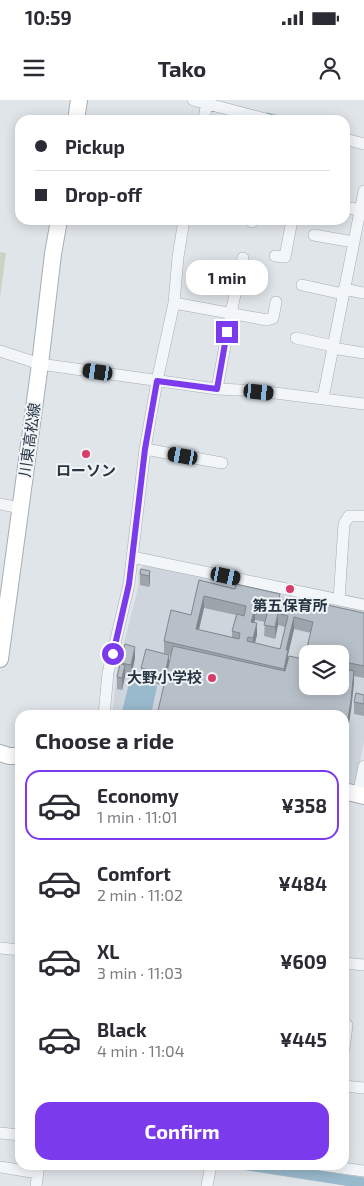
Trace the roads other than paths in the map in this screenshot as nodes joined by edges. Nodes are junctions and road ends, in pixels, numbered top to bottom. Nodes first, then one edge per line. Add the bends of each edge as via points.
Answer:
1 (79, 100) edge
2 (193, 100) edge
3 (207, 102) edge
4 (77, 115) edge
5 (205, 115) edge
6 (252, 115) edge
7 (350, 140) edge
8 (364, 144) edge
9 (364, 191) edge
10 (350, 208) edge
11 (360, 210) junction
12 (58, 225) edge
13 (183, 225) edge
14 (291, 225) edge
15 (314, 235) dead end
16 (353, 242) junction
17 (274, 256) dead end
18 (243, 258) dead end
19 (302, 285) dead end
20 (343, 292) junction
21 (364, 293) edge
22 (276, 302) dead end
23 (174, 303) junction
24 (231, 313) junction
25 (296, 338) dead end
26 (333, 347) junction
27 (0, 351) edge
28 (364, 354) edge
29 (40, 364) junction
30 (157, 381) junction
31 (217, 389) junction
32 (323, 398) junction
33 (364, 404) edge
34 (145, 449) junction
35 (222, 463) dead end
36 (0, 504) edge
37 (20, 508) junction
38 (364, 516) edge
39 (132, 557) junction
40 (339, 600) junction
41 (364, 605) edge
42 (0, 659) edge
43 (104, 710) edge
44 (0, 753) edge
45 (15, 756) edge
46 (364, 766) edge
47 (355, 794) edge
48 (0, 948) edge
49 (15, 950) edge
50 (349, 964) edge
51 (364, 965) edge
52 (349, 1086) edge
53 (364, 1088) edge
54 (0, 1133) edge
55 (15, 1134) edge
56 (0, 1167) edge
57 (15, 1168) edge
58 (39, 1170) edge
59 (209, 1170) edge
60 (349, 1170) edge
61 (364, 1172) edge
62 (36, 1186) edge
63 (207, 1186) edge

1 - 4 main road
2 - 3 street
3 - 5 street
3 - 6 street
7 - 8 street
9 - 11 street
10 - 11 street
11 - 16 street
12 - 29 main road, 川東高松線
13 - 23 street
14 - 17 street via 285,257
15 - 16 street
16 - 20 street
18 - 24 street
19 - 20 street
20 - 21 street
20 - 26 street
22 - 24 street via 273,318 267,320
23 - 24 street
23 - 30 street
24 - 31 street
25 - 26 street
26 - 28 street
26 - 32 street
27 - 29 street
29 - 30 street
29 - 37 main road, 川東高松線
30 - 31 street
30 - 34 street
31 - 32 street
32 - 33 street
34 - 35 street
34 - 39 street
36 - 37 street
37 - 42 main road, 川東高松線
38 - 40 street via 349,516 344,524
39 - 40 street
39 - 43 street via 129,584 108,672
40 - 41 street
44 - 45 main road
46 - 47 street
48 - 49 street
50 - 51 street
52 - 53 street
54 - 55 street
56 - 57 street
58 - 62 street
59 - 63 street
60 - 61 street

